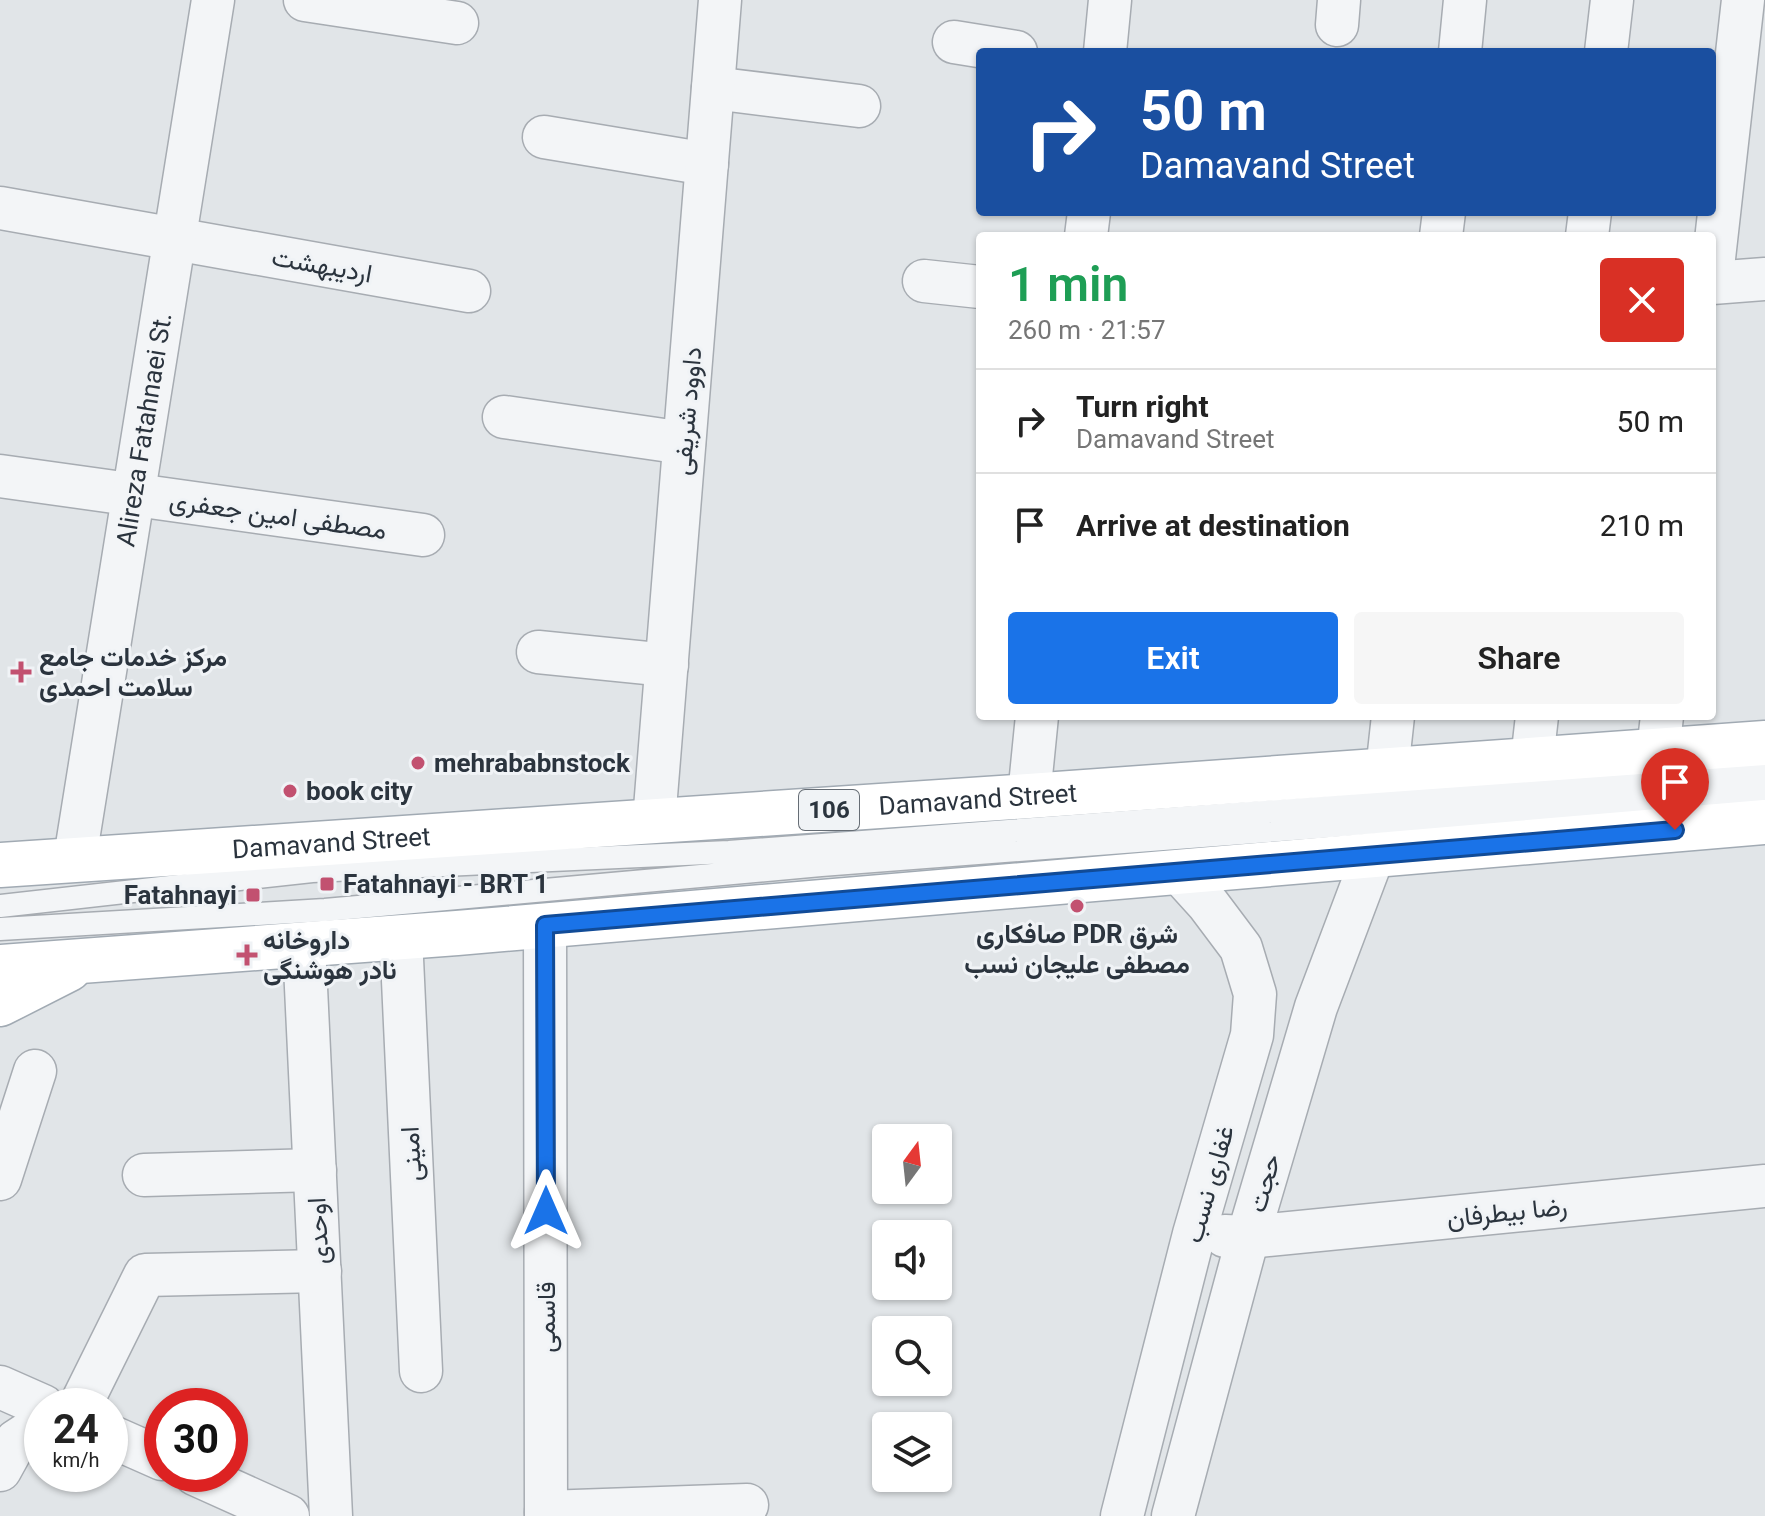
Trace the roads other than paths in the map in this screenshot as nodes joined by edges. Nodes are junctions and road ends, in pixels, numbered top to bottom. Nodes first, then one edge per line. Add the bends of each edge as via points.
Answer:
1 (213, 0) edge
2 (305, 0) edge
3 (720, 0) edge
4 (1110, 0) edge
5 (1465, 0) edge
6 (1612, 0) edge
7 (1743, 0) edge
8 (457, 23) dead end
9 (954, 42) dead end
10 (1752, 44) edge
11 (991, 48) edge
12 (1105, 48) edge
13 (1460, 48) edge
14 (1606, 48) edge
15 (713, 88) junction
16 (859, 106) dead end
17 (544, 137) dead end
18 (707, 164) junction
19 (0, 208) edge
20 (175, 238) junction
21 (1716, 253) edge
22 (1765, 279) edge
23 (924, 281) dead end
24 (1716, 283) edge
25 (976, 287) edge
26 (469, 291) dead end
27 (504, 417) dead end
28 (684, 443) junction
29 (0, 476) edge
30 (133, 495) junction
31 (423, 535) dead end
32 (538, 652) dead end
33 (667, 665) junction
34 (1037, 720) edge
35 (1393, 720) edge
36 (1537, 720) edge
37 (1660, 734) edge
38 (1765, 743) edge
39 (1532, 760) junction
40 (1387, 771) junction
41 (1765, 774) edge
42 (1765, 793) edge
43 (1029, 796) junction
44 (654, 821) junction
45 (1765, 822) edge
46 (1373, 856) junction
47 (75, 858) junction
48 (0, 865) edge
49 (1179, 872) junction
50 (0, 906) edge
51 (545, 925) junction
52 (0, 929) edge
53 (401, 937) junction
54 (304, 945) junction
55 (82, 962) junction
56 (0, 967) edge
57 (0, 1004) edge
58 (35, 1071) dead end
59 (315, 1170) junction
60 (144, 1175) dead end
61 (0, 1179) edge
62 (1765, 1186) edge
63 (1194, 1234) junction
64 (1248, 1237) junction
65 (320, 1271) junction
66 (421, 1371) dead end
67 (0, 1387) edge
68 (89, 1388) edge
69 (24, 1398) edge
70 (24, 1436) edge
71 (0, 1470) edge
72 (235, 1492) edge
73 (747, 1505) dead end
74 (546, 1514) edge
75 (288, 1516) edge
76 (331, 1516) edge
77 (1122, 1516) edge
78 (1173, 1516) edge

1 - 20 street, Alireza Fatahnaei St.
2 - 8 street
3 - 15 street, داوود شریفی
4 - 12 street
5 - 13 street
6 - 14 street
7 - 10 street
9 - 11 street
10 - 21 street
15 - 16 street
15 - 18 street, داوود شریفی
17 - 18 street
18 - 28 street, داوود شریفی
19 - 20 street, اردیبهشت
20 - 26 street, اردیبهشت
20 - 30 street, Alireza Fatahnaei St.
22 - 24 street
23 - 25 street
27 - 28 street
28 - 33 street, داوود شریفی
29 - 30 street, مصطفی امین جعفری
30 - 31 street, مصطفی امین جعفری
30 - 47 street, Alireza Fatahnaei St.
32 - 33 street
33 - 44 street, داوود شریفی
34 - 43 street
35 - 40 street
36 - 39 street
37 - 38 main road, Damavand Street / 106
37 - 39 main road, Damavand Street / 106
39 - 40 main road, Damavand Street / 106
40 - 43 main road, Damavand Street / 106
41 - 50 lane via 729,852 312,871
42 - 52 lane via 821,865 325,910
43 - 44 main road, Damavand Street / 106
44 - 47 main road, Damavand Street / 106
45 - 46 main road
46 - 49 main road
46 - 64 street, حجت via 1316,1007
47 - 48 main road, Damavand Street / 106
49 - 51 main road
49 - 63 street, غفاری نسب via 1241,948 1255,994 1252,1035
51 - 53 main road
51 - 74 street, قاسمی
53 - 54 main road
53 - 66 street, امینی
54 - 55 main road
54 - 59 street, اوحدی
55 - 56 main road
55 - 57 main road
58 - 61 street
59 - 60 street
59 - 65 street, اوحدی
62 - 64 street, رضا بیطرفان
63 - 64 street, رضا بیطرفان
63 - 77 street, غفاری نسب
64 - 78 street, حجت
65 - 68 street via 145,1275
65 - 76 street, اوحدی
67 - 69 street
70 - 71 street
72 - 75 street
73 - 74 street

